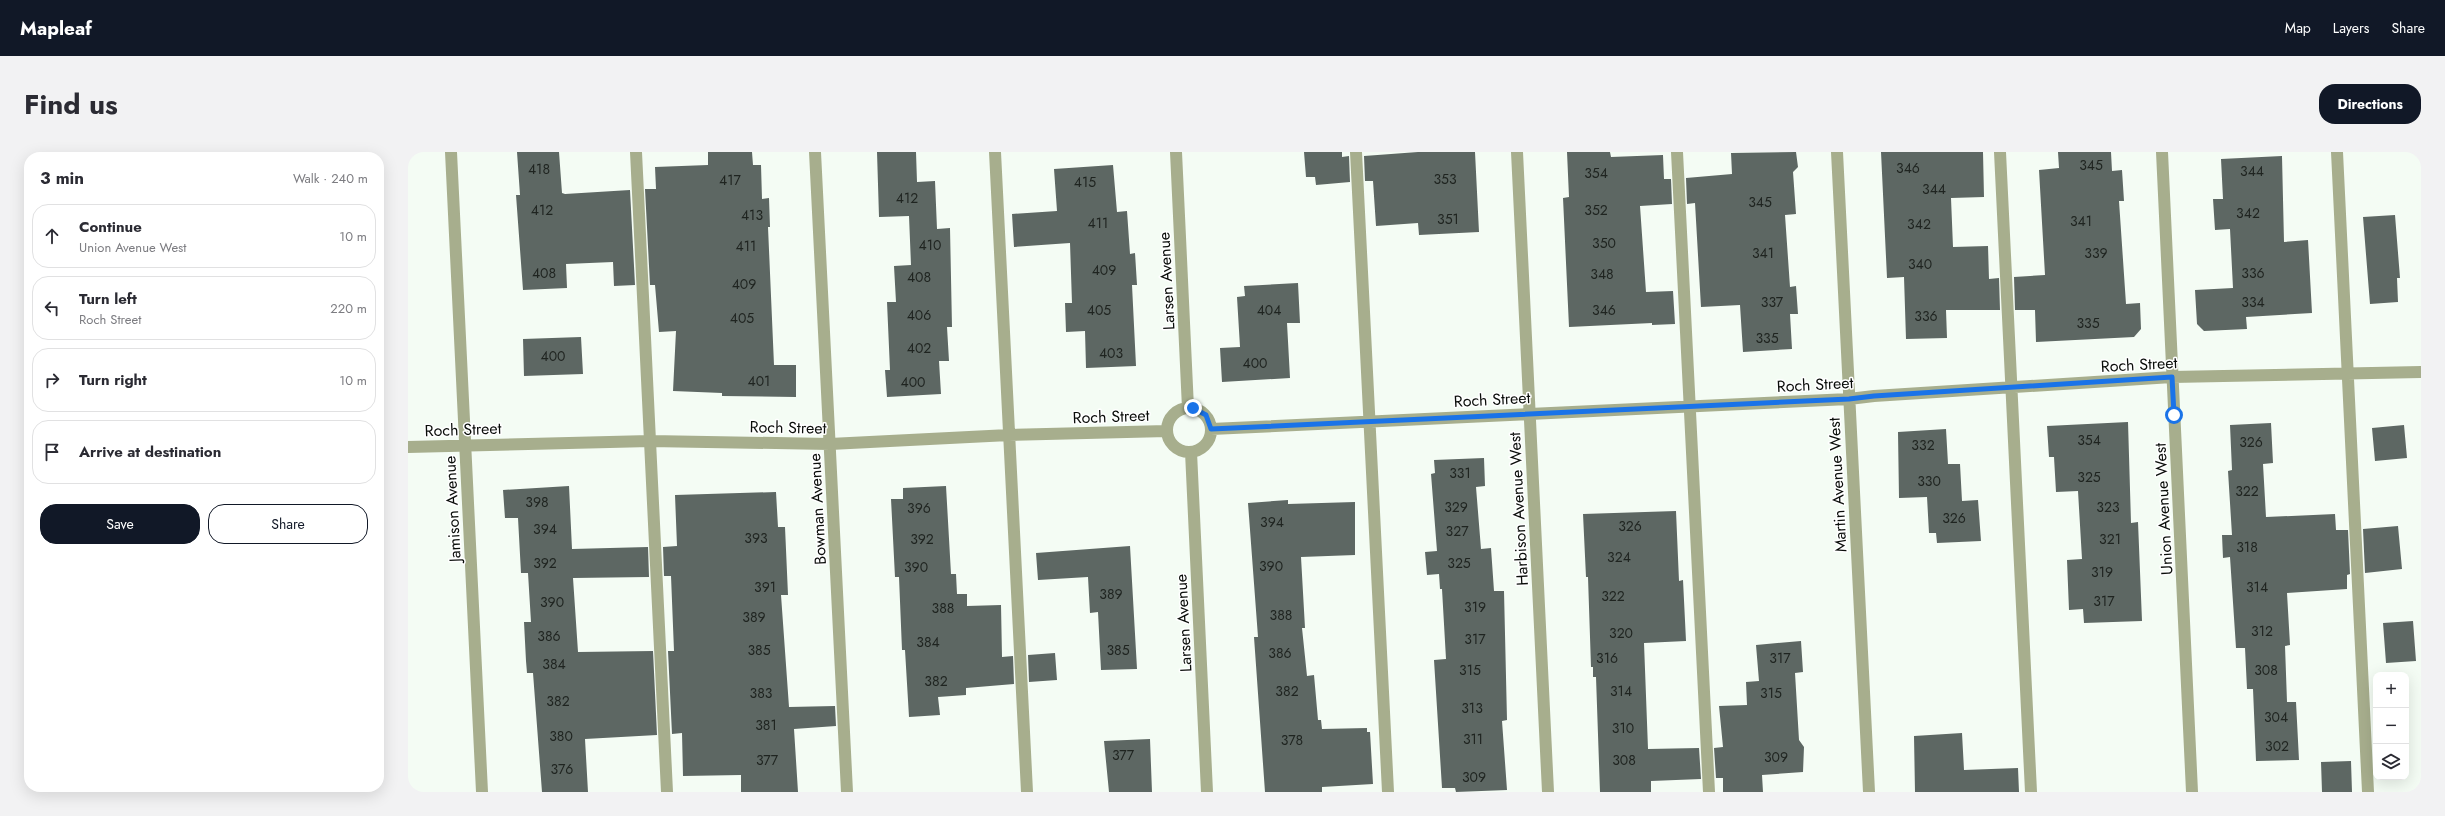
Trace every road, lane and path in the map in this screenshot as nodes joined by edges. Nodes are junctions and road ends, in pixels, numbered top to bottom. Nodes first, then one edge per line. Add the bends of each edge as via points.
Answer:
1 (451, 152) edge
2 (636, 152) edge
3 (815, 152) edge
4 (995, 152) edge
5 (1176, 152) edge
6 (1356, 152) edge
7 (1517, 152) edge
8 (1677, 152) edge
9 (1837, 152) edge
10 (2000, 152) edge
11 (2162, 152) edge
12 (2337, 152) edge
13 (2421, 372) edge
14 (2348, 375) junction
15 (2172, 377) junction
16 (2012, 387) junction
17 (1849, 399) junction
18 (1689, 406) junction
19 (1188, 408) junction
20 (1530, 413) junction
21 (1370, 421) junction
22 (1211, 429) junction
23 (1167, 431) junction
24 (1009, 435) junction
25 (650, 440) junction
26 (465, 444) junction
27 (830, 444) junction
28 (408, 447) edge
29 (1190, 452) junction
30 (482, 792) edge
31 (667, 792) edge
32 (847, 792) edge
33 (1027, 792) edge
34 (1207, 792) edge
35 (1388, 792) edge
36 (1548, 792) edge
37 (1709, 792) edge
38 (1869, 792) edge
39 (2031, 792) edge
40 (2192, 792) edge
41 (2368, 792) edge

1 - 26 street, Jamison Avenue
2 - 25 street
3 - 27 street, Bowman Avenue
4 - 24 street
5 - 19 street, Larsen Avenue
6 - 21 street
7 - 20 street, Harbison Avenue West
8 - 18 street
9 - 17 street, Martin Avenue West
10 - 16 street
11 - 15 street, Union Avenue West
12 - 14 street
13 - 14 street, Roch Street
14 - 15 street, Roch Street
14 - 41 street
15 - 16 street, Roch Street
15 - 40 street, Union Avenue West
16 - 17 street, Roch Street
16 - 39 street
17 - 18 street, Roch Street
17 - 38 street, Martin Avenue West
18 - 20 street, Roch Street
18 - 37 street
19 - 22 street via 1206,415
19 - 23 street via 1175,413 1169,421
20 - 21 street, Roch Street
20 - 36 street, Harbison Avenue West
21 - 22 street, Roch Street
21 - 35 street
22 - 29 street via 1208,443 1200,450
23 - 24 street, Roch Street
23 - 29 street via 1172,444 1180,451
24 - 27 street, Roch Street
24 - 33 street
25 - 26 street, Roch Street
25 - 27 street, Roch Street
25 - 31 street
26 - 28 street, Roch Street
26 - 30 street, Jamison Avenue
27 - 32 street, Bowman Avenue
29 - 34 street, Larsen Avenue

